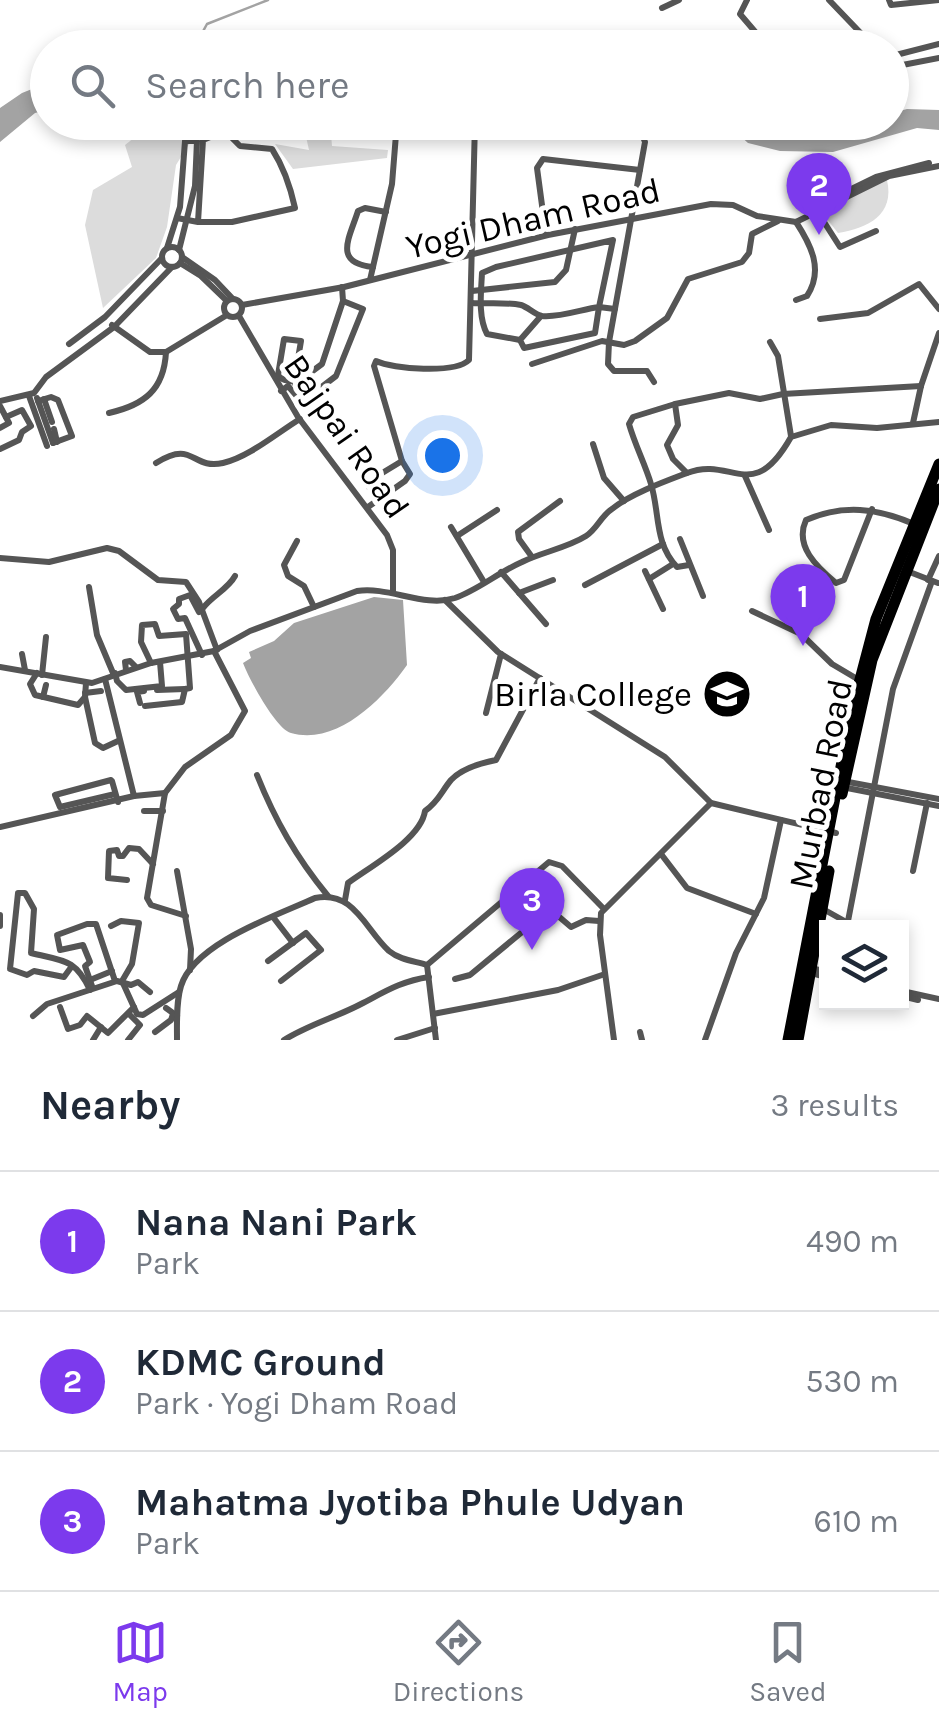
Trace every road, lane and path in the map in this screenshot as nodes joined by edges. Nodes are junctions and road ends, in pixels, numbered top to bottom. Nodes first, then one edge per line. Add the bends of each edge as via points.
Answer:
1 (679, 0) edge
2 (747, 0) edge
3 (829, 0) edge
4 (889, 0) edge
5 (939, 0) edge
6 (662, 8) dead end
7 (754, 30) edge
8 (857, 30) edge
9 (939, 44) edge
10 (909, 51) edge
11 (939, 58) edge
12 (909, 63) edge
13 (203, 140) edge
14 (234, 140) edge
15 (396, 140) edge
16 (475, 140) edge
17 (644, 140) edge
18 (939, 164) edge
19 (640, 170) junction
20 (817, 211) junction
21 (386, 212) junction
22 (177, 218) junction
23 (632, 220) junction
24 (780, 220) junction
25 (188, 221) junction
26 (198, 222) junction
27 (796, 222) junction
28 (580, 229) junction
29 (876, 231) dead end
30 (546, 235) junction
31 (584, 246) junction
32 (167, 248) junction
33 (573, 249) junction
34 (474, 256) junction
35 (162, 258) junction
36 (178, 259) junction
37 (373, 267) junction
38 (370, 280) junction
39 (342, 287) junction
40 (482, 290) junction
41 (472, 291) junction
42 (230, 300) junction
43 (796, 300) dead end
44 (343, 302) junction
45 (476, 303) junction
46 (242, 304) junction
47 (599, 309) junction
48 (939, 309) edge
49 (615, 312) junction
50 (227, 315) junction
51 (238, 316) junction
52 (541, 316) junction
53 (105, 317) junction
54 (820, 319) dead end
55 (114, 326) junction
56 (939, 333) edge
57 (520, 340) junction
58 (609, 342) junction
59 (770, 342) dead end
60 (69, 344) dead end
61 (166, 352) junction
62 (532, 364) dead end
63 (654, 382) dead end
64 (294, 384) junction
65 (920, 386) junction
66 (281, 391) junction
67 (783, 394) junction
68 (36, 397) junction
69 (0, 403) edge
70 (676, 404) junction
71 (109, 413) dead end
72 (6, 418) junction
73 (300, 419) junction
74 (47, 422) junction
75 (939, 422) edge
76 (912, 424) junction
77 (0, 428) edge
78 (792, 437) junction
79 (53, 444) junction
80 (593, 444) dead end
81 (0, 449) edge
82 (402, 461) junction
83 (156, 463) dead end
84 (939, 464) edge
85 (687, 473) junction
86 (745, 476) junction
87 (653, 489) junction
88 (939, 489) edge
89 (378, 500) junction
90 (560, 501) dead end
91 (624, 501) junction
92 (368, 507) junction
93 (872, 509) junction
94 (497, 510) dead end
95 (915, 524) junction
96 (450, 526) dead end
97 (769, 530) dead end
98 (456, 536) junction
99 (680, 539) dead end
100 (297, 541) dead end
101 (663, 544) junction
102 (939, 556) edge
103 (532, 557) junction
104 (0, 558) edge
105 (673, 564) junction
106 (689, 565) junction
107 (906, 571) junction
108 (501, 572) junction
109 (234, 576) dead end
110 (553, 580) dead end
111 (933, 581) edge
112 (484, 582) junction
113 (89, 586) dead end
114 (585, 586) dead end
115 (393, 591) junction
116 (519, 593) junction
117 (703, 596) dead end
118 (445, 600) junction
119 (314, 607) junction
120 (663, 609) dead end
121 (200, 610) junction
122 (752, 610) dead end
123 (546, 624) dead end
124 (46, 637) dead end
125 (216, 650) junction
126 (22, 654) dead end
127 (501, 654) junction
128 (202, 655) junction
129 (190, 657) junction
130 (160, 662) junction
131 (150, 663) junction
132 (0, 667) edge
133 (31, 670) junction
134 (114, 673) junction
135 (540, 678) junction
136 (105, 679) junction
137 (863, 681) junction
138 (86, 683) junction
139 (46, 685) dead end
140 (185, 689) junction
141 (101, 691) dead end
142 (85, 695) junction
143 (43, 697) junction
144 (486, 713) dead end
145 (119, 740) junction
146 (257, 775) dead end
147 (840, 783) junction
148 (872, 791) junction
149 (165, 793) junction
150 (134, 796) junction
151 (117, 798) junction
152 (927, 801) junction
153 (711, 803) junction
154 (939, 803) edge
155 (144, 811) dead end
156 (163, 811) junction
157 (781, 820) junction
158 (0, 827) edge
159 (833, 832) junction
160 (661, 854) junction
161 (154, 865) junction
162 (178, 871) dead end
163 (913, 871) dead end
164 (126, 880) dead end
165 (328, 896) junction
166 (345, 900) junction
167 (823, 909) junction
168 (604, 910) junction
169 (0, 914) edge
170 (756, 914) junction
171 (186, 916) junction
172 (273, 917) junction
173 (846, 920) edge
174 (848, 920) edge
175 (599, 921) junction
176 (0, 926) edge
177 (111, 926) dead end
178 (293, 943) junction
179 (268, 961) dead end
180 (427, 964) junction
181 (72, 966) junction
182 (130, 968) junction
183 (115, 970) junction
184 (808, 970) junction
185 (190, 972) junction
186 (819, 972) edge
187 (606, 974) junction
188 (428, 977) junction
189 (455, 979) dead end
190 (90, 980) junction
191 (119, 981) junction
192 (281, 981) dead end
193 (91, 989) junction
194 (180, 991) junction
195 (150, 992) dead end
196 (909, 995) edge
197 (939, 1001) edge
198 (60, 1007) dead end
199 (166, 1008) dead end
200 (131, 1011) junction
201 (433, 1014) junction
202 (33, 1016) dead end
203 (175, 1016) junction
204 (101, 1027) junction
205 (435, 1028) junction
206 (155, 1032) dead end
207 (93, 1040) edge
208 (128, 1040) edge
209 (177, 1040) edge
210 (284, 1040) edge
211 (397, 1040) edge
212 (436, 1040) edge
213 (614, 1040) edge
214 (705, 1040) edge
215 (788, 1040) edge
216 (798, 1040) edge

1 - 6 street
2 - 7 street via 740,14
3 - 8 street
4 - 5 street
9 - 10 street
11 - 12 street
13 - 26 street
14 - 26 street via 272,149 288,173 295,208
15 - 21 street
16 - 34 street
17 - 19 street
18 - 20 street via 889,176
19 - 23 street
19 - 30 street via 543,159 537,168
20 - 27 street
20 - 29 street via 840,247
21 - 37 street
21 - 37 street via 358,211 346,251 356,264
22 - 25 street
22 - 25 street via 186,141 197,141
22 - 32 street
23 - 24 street, Yogi Dham Road via 711,204
23 - 28 street, Yogi Dham Road
23 - 49 street
24 - 27 street, Yogi Dham Road
24 - 58 street via 752,234 742,262 688,278 656,327 624,345
25 - 26 street
25 - 36 street
27 - 43 street via 815,258 812,290
28 - 30 street, Yogi Dham Road
28 - 31 street
28 - 33 street
30 - 34 street, Yogi Dham Road
31 - 33 street
31 - 47 street via 613,240
32 - 35 street
32 - 36 street
33 - 40 street via 488,270
33 - 40 street via 555,282
34 - 38 street, Yogi Dham Road
34 - 41 street
35 - 36 street
35 - 53 street
36 - 42 street via 216,280
36 - 55 street
37 - 38 street
38 - 39 street, Yogi Dham Road
39 - 44 street
39 - 46 street, Yogi Dham Road
40 - 41 street
40 - 45 street
41 - 45 street
42 - 46 street
42 - 50 street
44 - 64 street via 322,364
44 - 64 street via 362,312 336,376 302,402
45 - 52 street via 522,305
45 - 57 street via 487,334
45 - 82 street via 471,353 463,366 374,366
46 - 51 street
47 - 49 street
47 - 52 street
47 - 57 street via 595,333 524,348
48 - 54 street via 920,284 868,313
49 - 58 street
50 - 51 street
50 - 61 street
51 - 66 street, Bajpai Road
52 - 57 street
53 - 55 street
53 - 60 street
55 - 61 street via 150,352
55 - 68 street via 46,377
56 - 65 street
58 - 62 street
58 - 63 street via 611,368 647,370
59 - 67 street
61 - 71 street via 166,368 151,395
64 - 64 street via 278,375 283,339 301,341
64 - 66 street
65 - 67 street
65 - 76 street
66 - 73 street, Bajpai Road
67 - 70 street via 760,399 730,393
67 - 78 street
68 - 69 street
68 - 74 street
68 - 74 street
68 - 79 street via 58,400 72,436
69 - 72 street
70 - 85 street via 678,426 668,445
70 - 87 street via 630,420
72 - 77 street via 9,423
72 - 81 street via 22,410 31,426
73 - 83 street via 232,461 208,464 184,452
73 - 92 street, Bajpai Road
74 - 79 street
74 - 79 street
75 - 76 street
76 - 78 street via 831,425
78 - 86 street via 771,465
80 - 91 street via 604,478
82 - 89 street via 410,474
82 - 89 street via 369,481
84 - 95 highway
85 - 86 street via 712,469
85 - 87 street
86 - 97 street
87 - 91 street
87 - 101 street
88 - 107 highway, Murbad Road
89 - 92 street
90 - 103 street via 518,532
91 - 103 street via 586,536
92 - 115 street, Bajpai Road via 393,550
93 - 93 street via 844,580 836,582 809,556 803,523
93 - 95 street
94 - 98 street
95 - 137 highway via 876,618
96 - 98 street
98 - 112 street
99 - 106 street
100 - 119 street via 284,565
101 - 105 street
101 - 114 street
102 - 111 street
103 - 108 street
104 - 121 street via 48,562 119,551 158,580 186,582
105 - 106 street
105 - 120 street via 647,575
106 - 117 street
107 - 111 street
107 - 137 highway, Murbad Road
108 - 112 street
108 - 116 street
109 - 121 street
110 - 116 street
111 - 148 street via 893,689
112 - 118 street
113 - 134 street via 97,635
115 - 118 street
115 - 119 street via 357,591
116 - 123 street
118 - 127 street
119 - 125 street
121 - 125 street
121 - 128 street via 190,595 174,609
122 - 137 street via 802,634 832,664
124 - 133 street
125 - 128 street
125 - 149 street via 244,718 185,767
126 - 133 street
127 - 135 street
127 - 144 street
128 - 129 street
129 - 130 street
129 - 131 street via 184,633 160,636 155,624 142,625
129 - 140 street
130 - 131 street
130 - 134 street via 162,686 126,690
131 - 134 street
132 - 133 street
133 - 138 street
133 - 143 street via 31,690
134 - 136 street
135 - 153 street via 665,757
135 - 166 street via 496,760 452,780 410,837 348,883
136 - 138 street
136 - 145 street
137 - 147 highway
138 - 142 street
139 - 143 street
140 - 140 street via 179,704 143,704 138,691
141 - 142 street
142 - 143 street via 78,705
142 - 145 street via 97,745
145 - 150 street
146 - 165 street via 276,822
147 - 148 street
147 - 159 highway
148 - 152 street
148 - 174 street
149 - 150 street
149 - 156 street
150 - 151 street
151 - 151 street via 111,780 55,795 60,808
151 - 158 street
152 - 154 street
152 - 163 street
153 - 157 street
153 - 160 street
155 - 156 street
156 - 161 street
157 - 159 street
157 - 170 street
159 - 167 highway, Murbad Road
159 - 184 highway
160 - 168 street
160 - 170 street via 687,888
161 - 164 street via 139,849 129,848 124,856 110,850 108,878
161 - 171 street via 148,903
162 - 171 street
165 - 166 street
165 - 172 street
166 - 180 street via 392,953
167 - 173 street
167 - 184 highway, Murbad Road
168 - 175 street
168 - 180 street via 562,866 549,862
169 - 176 street
170 - 214 street
171 - 185 street
172 - 178 street
172 - 185 street via 222,942
175 - 187 street
175 - 189 street via 571,928 550,909 470,975
177 - 182 street via 140,924
178 - 179 street
178 - 192 street via 306,933 321,950
180 - 188 street
181 - 181 street via 31,953 34,909 18,893 10,970 64,977
181 - 193 street
182 - 183 street
182 - 191 street
183 - 190 street
183 - 190 street via 96,924 56,935 60,950 83,945
183 - 191 street
184 - 186 street
184 - 215 highway
184 - 216 highway, Murbad Road
185 - 194 street
187 - 201 street
187 - 213 street
188 - 201 street
188 - 210 street via 399,983
190 - 193 street
191 - 193 street
191 - 195 street via 130,987 138,982
191 - 200 street
193 - 202 street
194 - 200 street via 139,1016
194 - 203 street
196 - 197 street
198 - 204 street via 68,1029 88,1016
199 - 203 street
200 - 204 street via 112,1033
200 - 208 street via 140,1025
201 - 205 street
203 - 206 street
203 - 209 street
204 - 207 street
205 - 211 street
205 - 212 street

